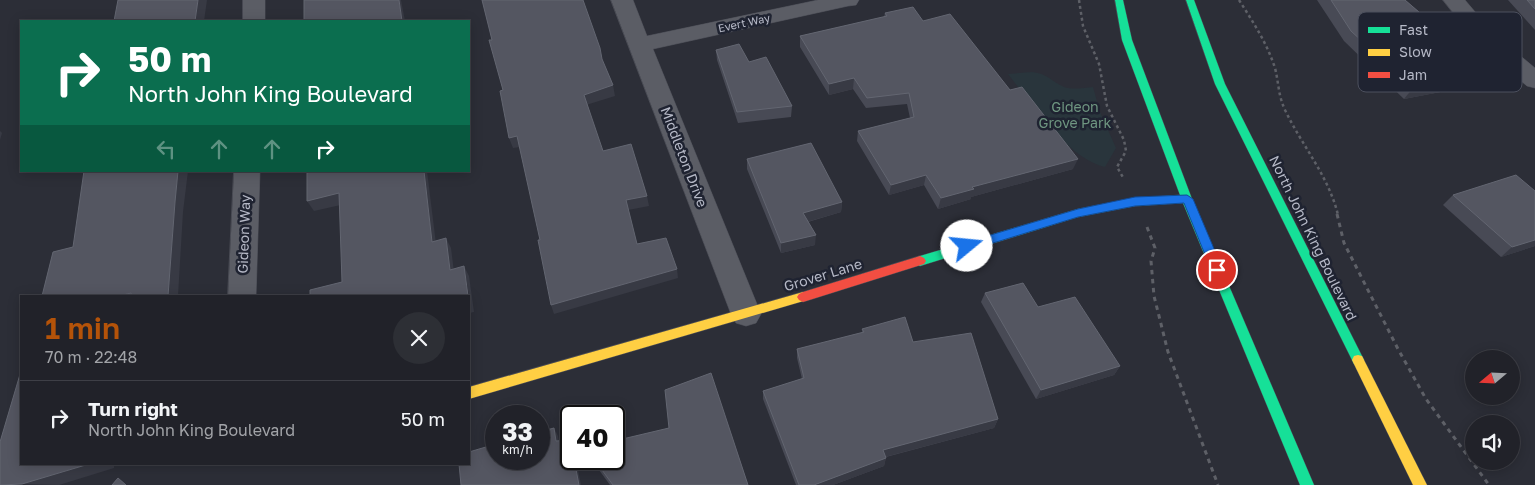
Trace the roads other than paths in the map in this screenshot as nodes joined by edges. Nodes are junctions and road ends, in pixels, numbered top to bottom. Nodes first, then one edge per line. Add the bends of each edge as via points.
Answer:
1 (254, 0) edge
2 (622, 0) edge
3 (848, 0) edge
4 (1119, 0) edge
5 (1190, 0) edge
6 (1454, 0) edge
7 (1464, 12) edge
8 (254, 20) edge
9 (640, 45) junction
10 (1522, 69) edge
11 (1535, 80) edge
12 (247, 172) edge
13 (1187, 199) junction
14 (242, 295) edge
15 (746, 314) junction
16 (470, 393) edge
17 (1306, 485) edge
18 (1420, 485) edge

1 - 8 street
2 - 9 street, Middleton Drive
3 - 9 street, Evert Way
4 - 13 main road via 1127,40
5 - 18 main road, North John King Boulevard via 1220,84
6 - 7 street
9 - 15 street, Middleton Drive
10 - 11 street
12 - 14 street, Gideon Way
13 - 15 main road, Grover Lane via 1135,202 1078,213
13 - 17 main road
15 - 16 main road, Grover Lane

